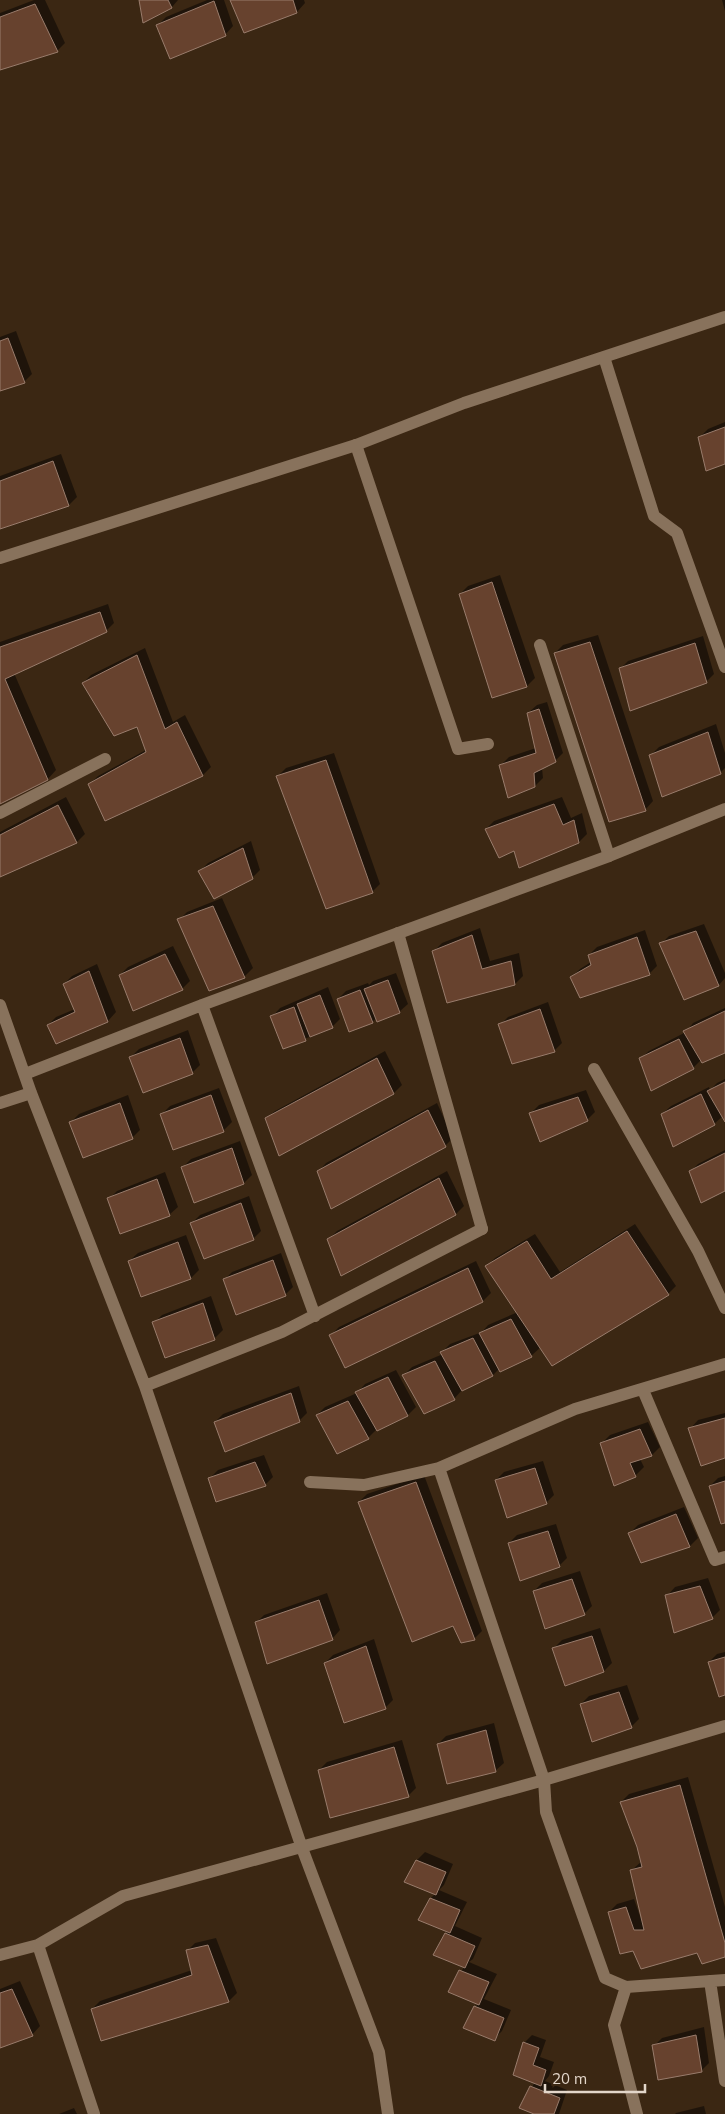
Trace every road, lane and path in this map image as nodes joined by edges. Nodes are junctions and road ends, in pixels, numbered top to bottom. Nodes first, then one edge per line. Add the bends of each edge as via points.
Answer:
1 (725, 317) edge
2 (604, 357) junction
3 (356, 445) junction
4 (0, 558) edge
5 (540, 645) dead end
6 (725, 667) edge
7 (488, 744) dead end
8 (105, 759) dead end
9 (725, 809) edge
10 (0, 813) edge
11 (609, 856) junction
12 (398, 933) junction
13 (0, 1005) edge
14 (202, 1005) junction
15 (594, 1069) dead end
16 (25, 1074) junction
17 (31, 1093) junction
18 (0, 1104) edge
19 (725, 1308) edge
20 (315, 1316) junction
21 (725, 1364) edge
22 (145, 1386) junction
23 (642, 1390) junction
24 (439, 1468) junction
25 (310, 1482) dead end
26 (725, 1557) edge
27 (725, 1726) edge
28 (544, 1780) junction
29 (302, 1848) junction
30 (38, 1945) junction
31 (0, 1955) edge
32 (725, 1980) edge
33 (710, 1981) junction
34 (626, 1987) junction
35 (725, 2081) edge
36 (94, 2114) edge
37 (388, 2114) edge
38 (637, 2114) edge

1 - 2 street
2 - 3 street via 464,403
2 - 6 street via 654,516 677,533
3 - 4 street
3 - 7 street via 458,750
5 - 11 street
8 - 10 street
9 - 11 street
11 - 12 street
12 - 14 street
12 - 20 street via 482,1229
13 - 16 street
14 - 16 street
14 - 20 street
15 - 19 street via 698,1251
16 - 17 street
17 - 18 street
17 - 22 street
20 - 22 street
21 - 23 street
22 - 29 street
23 - 24 street via 575,1409
23 - 26 street via 715,1560
24 - 25 street via 364,1485
24 - 28 street
27 - 28 street
28 - 29 street
28 - 34 street via 546,1812 605,1978
29 - 30 street via 123,1896
29 - 37 street via 379,2052
30 - 31 street
30 - 36 street
32 - 33 street
33 - 34 street
33 - 35 street
34 - 38 street via 614,2025

